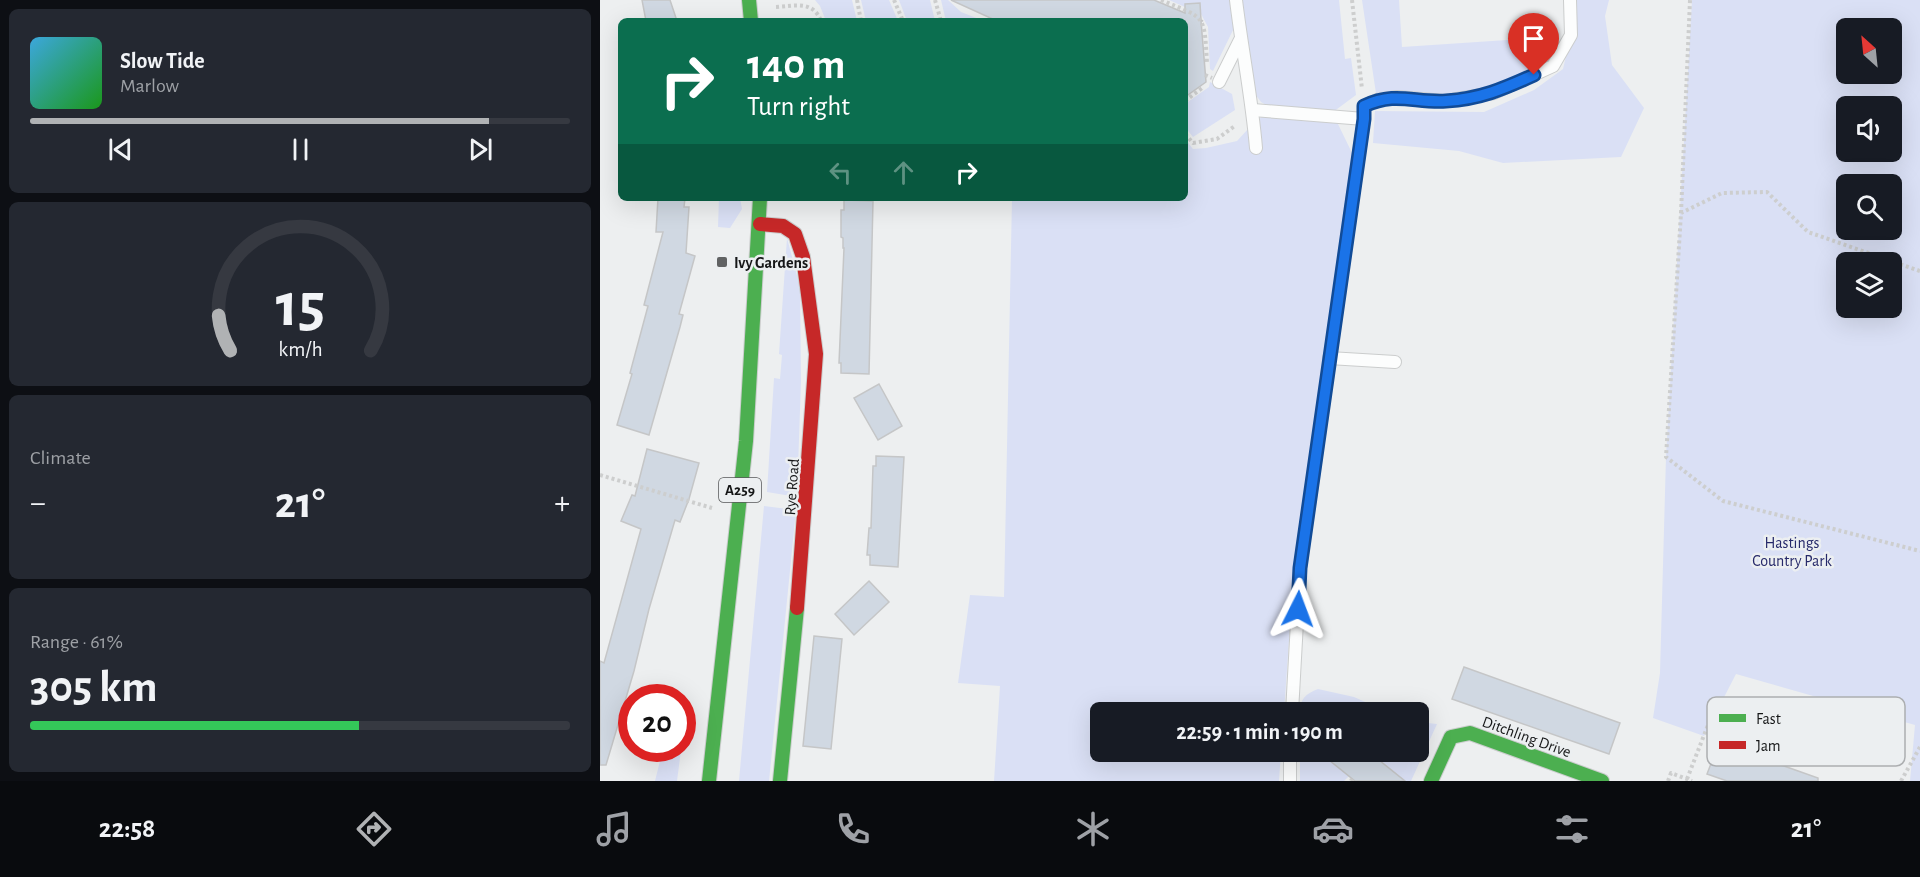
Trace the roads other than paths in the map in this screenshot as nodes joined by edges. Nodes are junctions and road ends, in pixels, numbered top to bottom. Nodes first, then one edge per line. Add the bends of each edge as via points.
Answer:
1 (749, 0) edge
2 (1236, 0) edge
3 (1570, 0) edge
4 (751, 18) edge
5 (1241, 39) junction
6 (1213, 82) road end
7 (1253, 110) junction
8 (1364, 113) junction
9 (1257, 148) dead end
10 (760, 201) edge
11 (760, 224) junction
12 (1329, 358) junction
13 (1395, 362) dead end
14 (1293, 702) edge
15 (1290, 762) edge
16 (709, 781) edge
17 (780, 781) edge
18 (1290, 781) edge
19 (1431, 781) edge
20 (1602, 781) edge

1 - 4 main road
2 - 5 lane
3 - 8 lane via 1571,35 1553,66 1494,93 1445,101 1397,97 1377,100
5 - 6 lane
5 - 7 lane
7 - 8 lane
7 - 9 lane
8 - 12 lane
10 - 11 main road, A259
11 - 16 main road, A259 via 746,441
11 - 17 main road, Rye Road via 783,226 795,234 816,354 803,551
12 - 13 lane
12 - 14 lane via 1300,568
15 - 18 lane
19 - 20 main road, Ditchling Drive via 1451,737 1470,733

